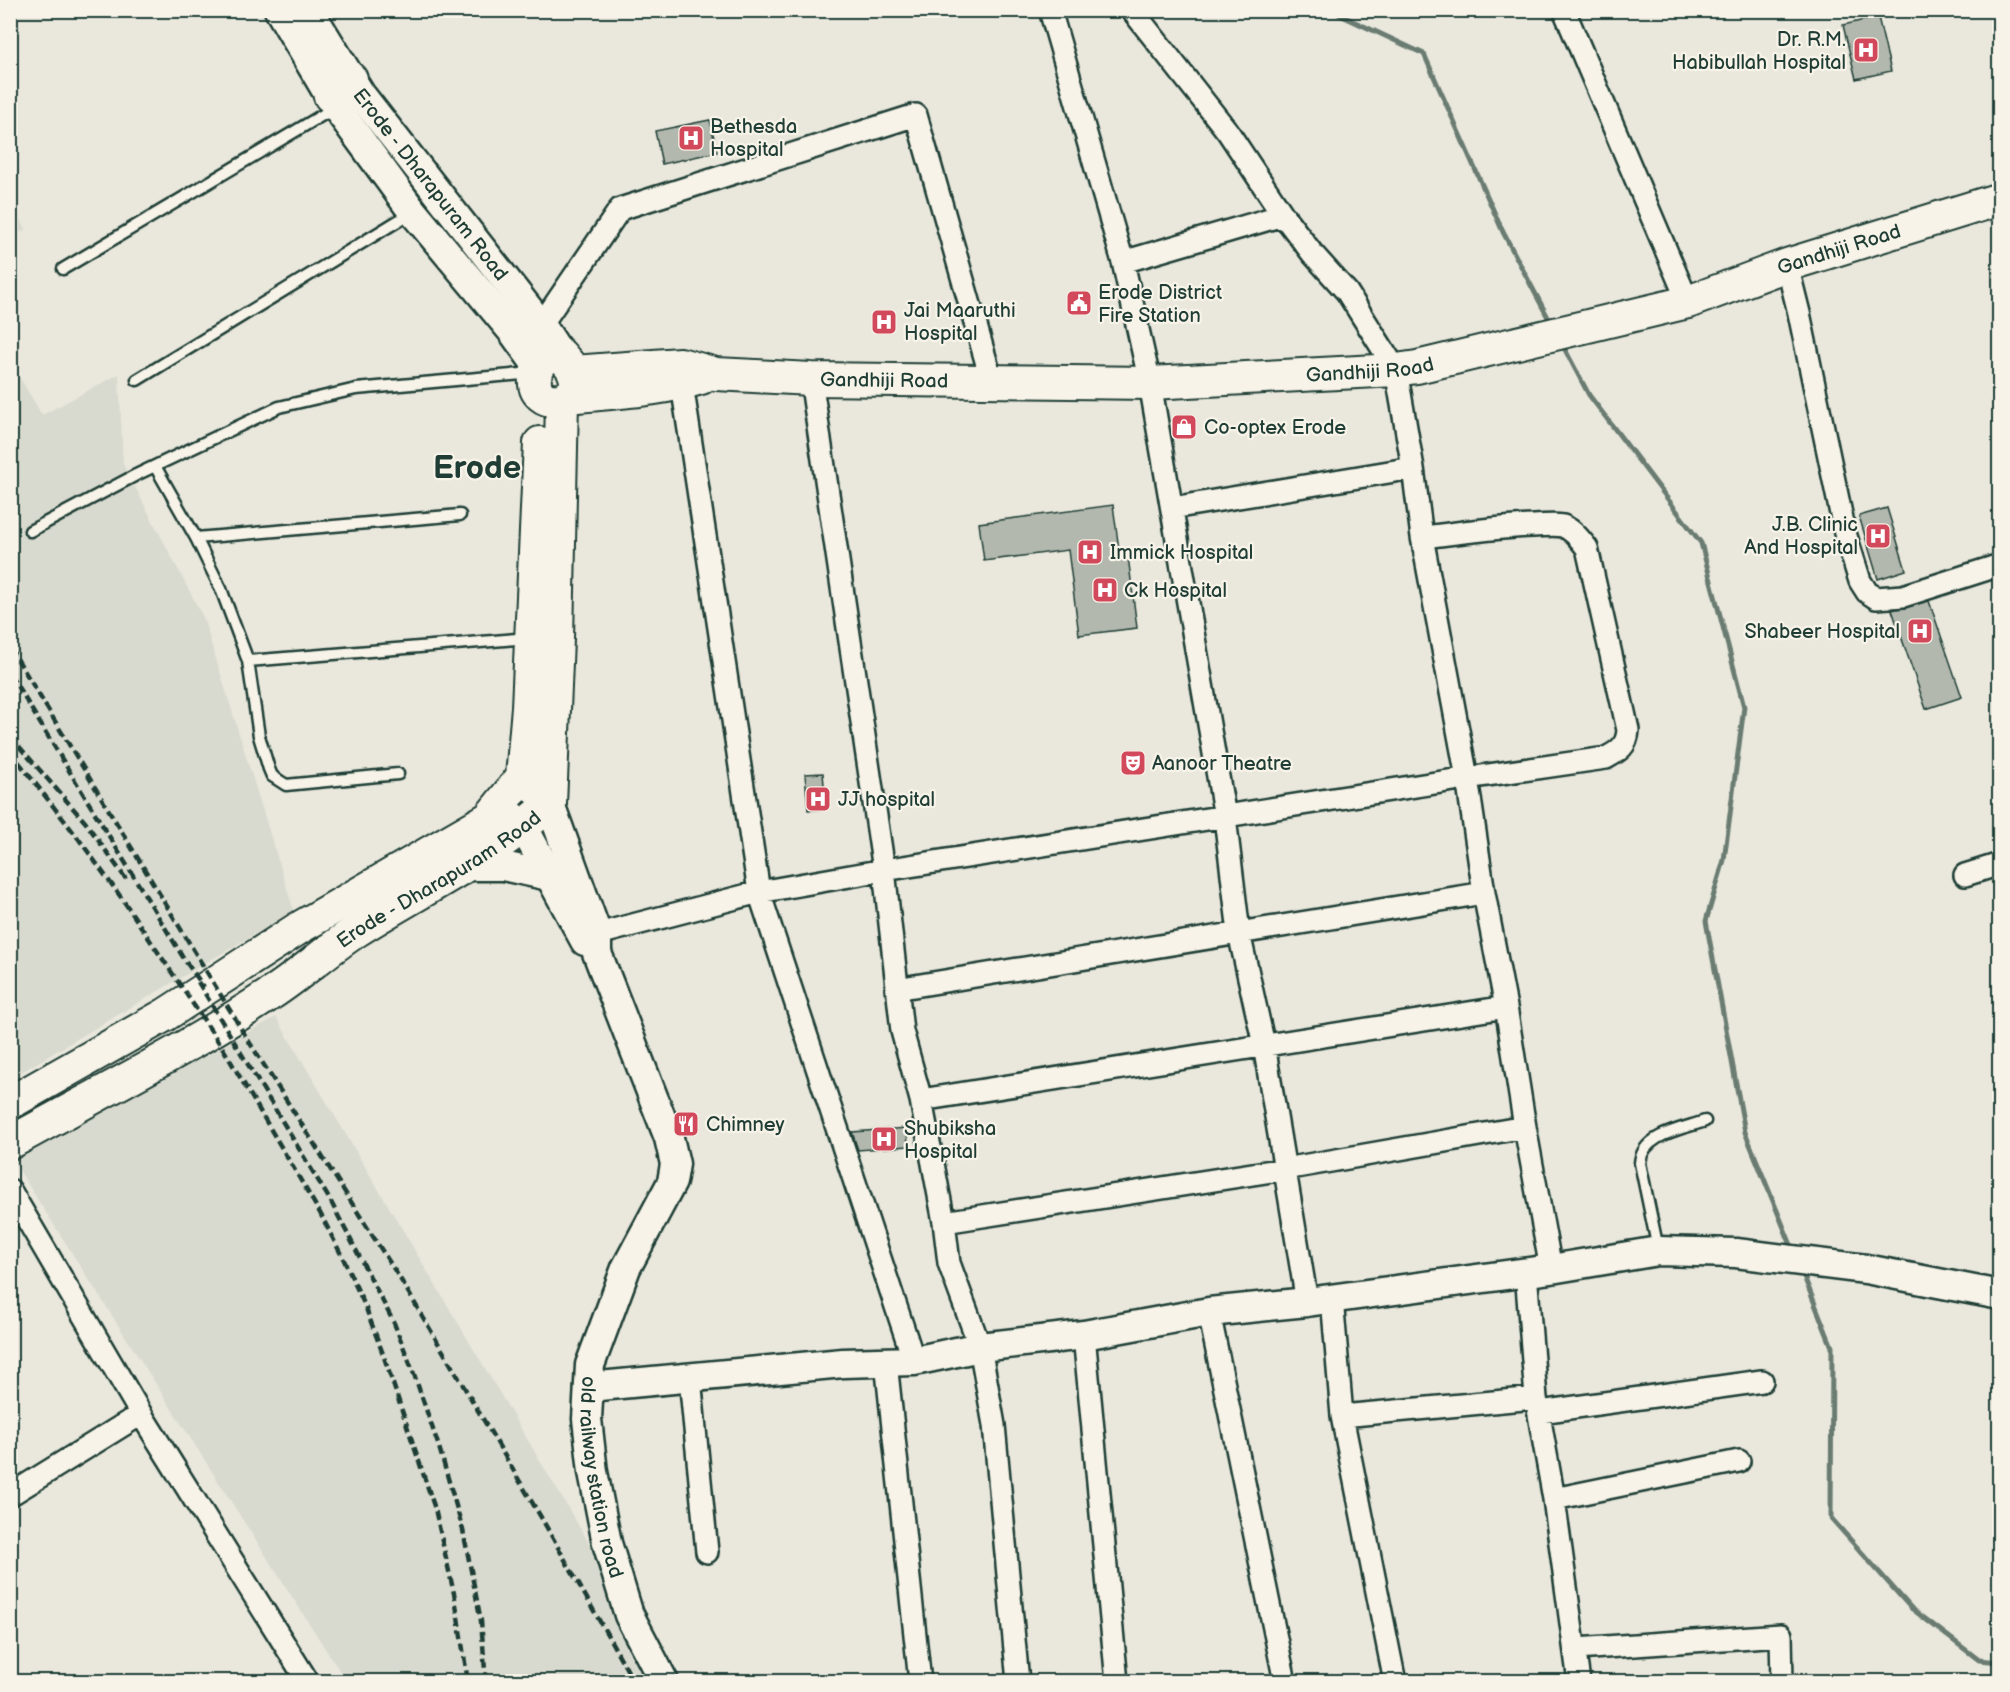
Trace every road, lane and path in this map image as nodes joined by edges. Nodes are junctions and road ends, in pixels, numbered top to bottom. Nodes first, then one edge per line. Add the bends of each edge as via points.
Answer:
1 (279, 10) edge
2 (309, 10) edge
3 (1050, 10) edge
4 (1132, 10) edge
5 (1564, 10) edge
6 (339, 94) junction
7 (2000, 199) edge
8 (413, 212) junction
9 (1283, 214) junction
10 (1123, 262) junction
11 (1787, 265) junction
12 (63, 269) dead end
13 (1688, 302) junction
14 (541, 325) junction
15 (1406, 369) junction
16 (716, 374) junction
17 (811, 379) junction
18 (137, 380) dead end
19 (555, 380) junction
20 (992, 382) junction
21 (1150, 383) junction
22 (682, 384) junction
23 (155, 466) junction
24 (1413, 468) junction
25 (1172, 508) junction
26 (460, 515) dead end
27 (30, 531) dead end
28 (1422, 537) junction
29 (195, 538) junction
30 (2000, 565) edge
31 (531, 638) junction
32 (248, 661) junction
33 (398, 774) dead end
34 (522, 777) junction
35 (1467, 778) junction
36 (501, 804) junction
37 (550, 804) junction
38 (1225, 817) junction
39 (524, 828) junction
40 (2000, 864) edge
41 (467, 866) junction
42 (884, 870) junction
43 (1965, 875) dead end
44 (549, 876) junction
45 (759, 892) junction
46 (1484, 893) junction
47 (1239, 933) junction
48 (592, 942) junction
49 (896, 989) junction
50 (1506, 1006) junction
51 (1264, 1045) junction
52 (921, 1100) junction
53 (10, 1103) edge
54 (1705, 1121) dead end
55 (1525, 1127) junction
56 (10, 1143) edge
57 (1285, 1169) junction
58 (10, 1190) edge
59 (944, 1222) junction
60 (1659, 1251) junction
61 (1538, 1270) junction
62 (2000, 1295) edge
63 (1320, 1300) junction
64 (1209, 1312) junction
65 (1084, 1335) junction
66 (980, 1347) junction
67 (900, 1362) junction
68 (690, 1378) junction
69 (1762, 1381) dead end
70 (589, 1387) junction
71 (1538, 1405) junction
72 (141, 1414) junction
73 (1342, 1416) junction
74 (1739, 1461) dead end
75 (10, 1496) edge
76 (1554, 1499) junction
77 (707, 1552) dead end
78 (1576, 1649) junction
79 (308, 1682) edge
80 (664, 1682) edge
81 (920, 1682) edge
82 (1018, 1682) edge
83 (1117, 1682) edge
84 (1285, 1682) edge
85 (1395, 1682) edge
86 (1579, 1682) edge
87 (1782, 1682) edge

1 - 6 street
2 - 6 street, Erode - Dharapuram Road
3 - 10 street
4 - 9 street via 1228,132
5 - 13 street
6 - 8 street
6 - 12 lane
6 - 14 street, Erode - Dharapuram Road via 361,95
7 - 11 main road, Gandhiji Road
8 - 18 lane
8 - 19 street
9 - 10 street
9 - 15 street
10 - 21 street
11 - 13 main road, Gandhiji Road
11 - 30 street via 1845,533 1867,592 1876,598 1903,596
13 - 15 main road, Gandhiji Road
14 - 19 street, Erode - Dharapuram Road
14 - 20 street via 620,209 916,114
15 - 21 main road, Gandhiji Road
15 - 24 street
16 - 17 main road, Gandhiji Road
16 - 19 main road, Gandhiji Road via 680,364
16 - 22 main road, Gandhiji Road
17 - 20 main road, Gandhiji Road
17 - 42 street
19 - 22 main road, Gandhiji Road
19 - 23 lane via 356,389 321,396 264,413
19 - 31 main road, Erode - Dharapuram Road
19 - 37 main road, Erode - Dharapuram Road via 557,639
20 - 21 main road, Gandhiji Road
21 - 25 street
22 - 45 street
23 - 27 lane
23 - 29 lane
24 - 25 street
24 - 28 street
25 - 38 street
26 - 29 lane
28 - 35 street
28 - 35 street via 1551,525 1573,532 1587,548 1628,730 1625,744 1606,758
29 - 32 lane via 221,590
31 - 32 lane
31 - 34 main road, Erode - Dharapuram Road
32 - 33 lane via 261,746 272,776 279,782 298,785
34 - 36 main road, Erode - Dharapuram Road
34 - 37 street
35 - 38 street
35 - 46 street
36 - 39 street
36 - 53 main road, Erode - Dharapuram Road via 489,818 299,928 165,1015
37 - 39 main road, Erode - Dharapuram Road
37 - 48 street
38 - 42 street
38 - 47 street
39 - 41 main road, Erode - Dharapuram Road
39 - 44 street
40 - 43 street
41 - 44 street via 503,866
41 - 56 main road, Erode - Dharapuram Road via 355,932 273,993
42 - 45 street
42 - 49 street
44 - 48 street
45 - 48 street
45 - 67 street
46 - 47 street
46 - 50 street
47 - 49 street
47 - 51 street
48 - 70 street, old railway station road via 669,1138 675,1164 672,1182 626,1268 590,1365
49 - 52 street via 902,1031
50 - 51 street
50 - 55 street
51 - 52 street
51 - 57 street
52 - 59 street
54 - 60 lane via 1657,1138 1640,1156
55 - 57 street
55 - 61 street
57 - 59 street
57 - 63 street
58 - 72 street
59 - 66 street via 949,1263
60 - 61 street
60 - 62 street via 1736,1253 1866,1269
61 - 63 street
61 - 71 street
63 - 64 street
63 - 73 street
64 - 65 street
64 - 84 street
65 - 66 street
65 - 83 street
66 - 67 street
66 - 82 street via 994,1425
67 - 68 street via 843,1363
67 - 81 street
68 - 70 street
68 - 77 street
69 - 71 street
70 - 80 street, old railway station road via 588,1430 607,1544 629,1615
71 - 73 street
71 - 76 street
72 - 75 street
72 - 79 street
73 - 85 street
74 - 76 street
76 - 78 street
78 - 86 street
78 - 87 street via 1781,1635

